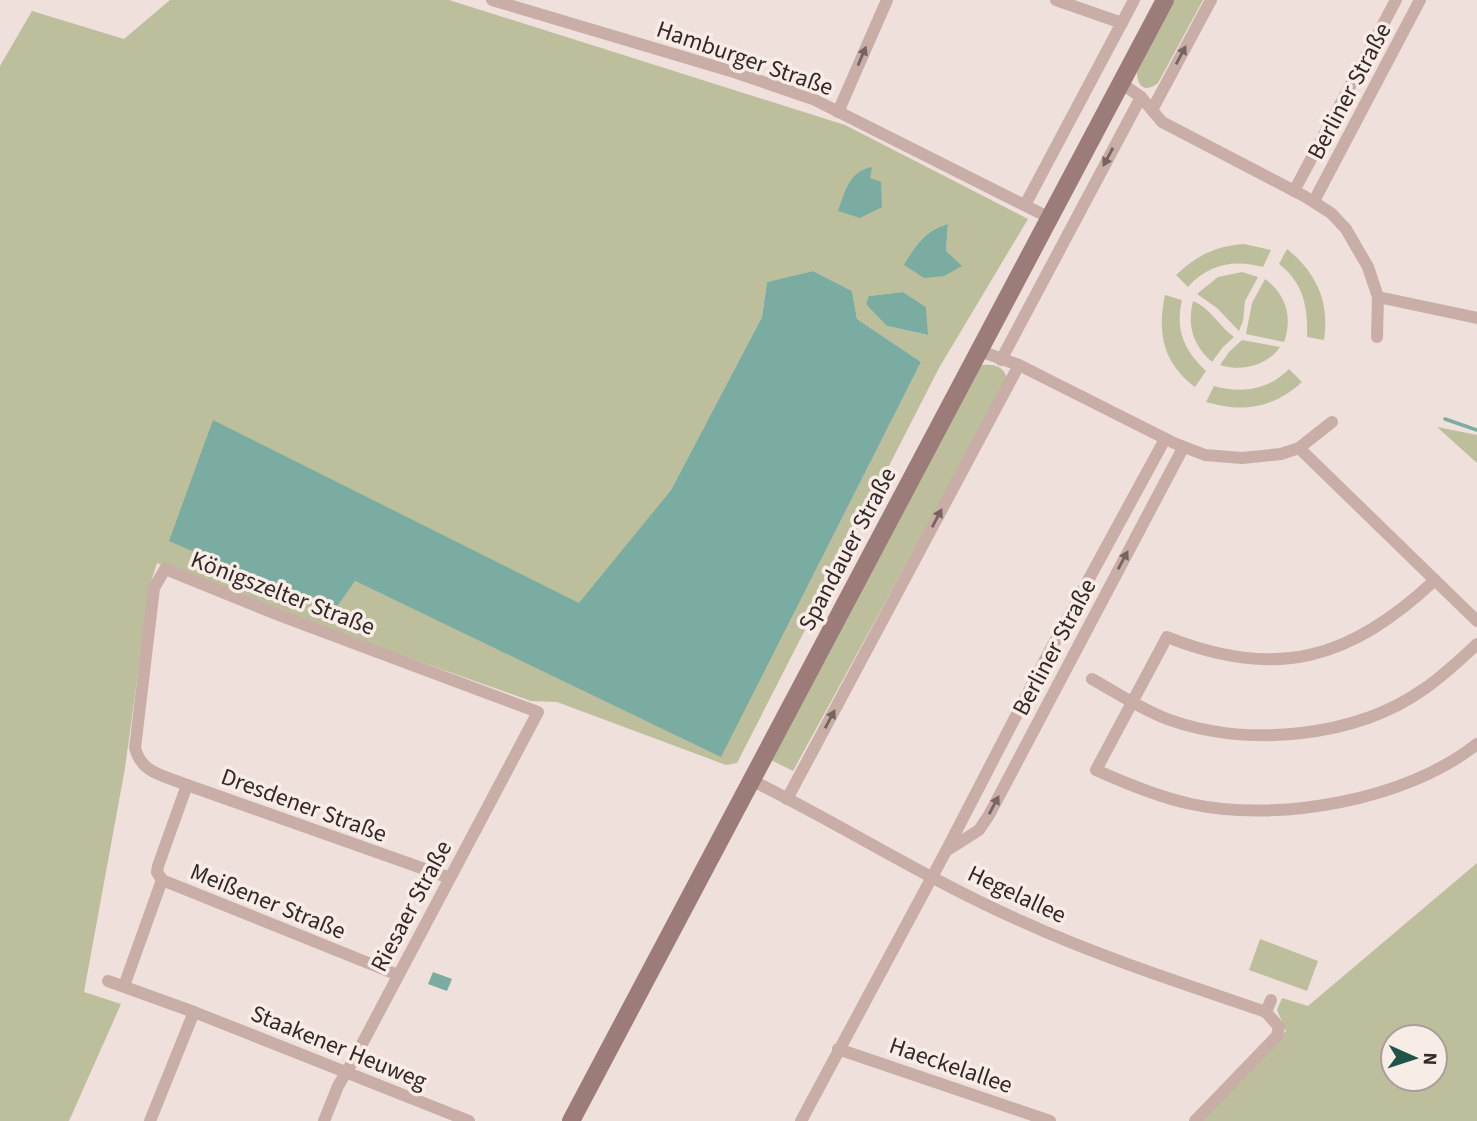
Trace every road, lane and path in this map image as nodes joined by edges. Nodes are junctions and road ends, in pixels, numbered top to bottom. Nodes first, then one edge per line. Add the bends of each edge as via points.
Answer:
1 (492, 0) edge
2 (887, 0) edge
3 (1056, 0) edge
4 (1133, 0) edge
5 (1165, 0) edge
6 (1211, 0) edge
7 (1396, 0) edge
8 (1420, 0) edge
9 (1122, 23) junction
10 (1121, 83) junction
11 (1141, 97) junction
12 (1152, 110) junction
13 (838, 112) junction
14 (1294, 191) junction
15 (1314, 201) junction
16 (1025, 205) junction
17 (1049, 218) junction
18 (1378, 297) junction
19 (1477, 318) edge
20 (1377, 337) dead end
21 (979, 351) junction
22 (1001, 360) junction
23 (1019, 365) junction
24 (1332, 422) dead end
25 (1165, 439) junction
26 (1183, 448) junction
27 (1298, 448) junction
28 (1435, 580) junction
29 (1477, 621) edge
30 (1477, 644) edge
31 (1091, 679) dead end
32 (1132, 701) junction
33 (538, 712) joint
34 (1477, 744) edge
35 (144, 768) joint
36 (751, 780) junction
37 (187, 785) junction
38 (787, 799) junction
39 (946, 851) junction
40 (932, 876) junction
41 (450, 878) junction
42 (162, 880) junction
43 (398, 975) junction
44 (108, 981) dead end
45 (124, 986) junction
46 (194, 1012) junction
47 (838, 1049) junction
48 (346, 1073) junction
49 (150, 1121) edge
50 (324, 1121) edge
51 (469, 1121) edge
52 (571, 1121) edge
53 (801, 1121) edge
54 (1050, 1121) edge
55 (1195, 1121) edge

1 - 13 street, Hamburger Straße via 734,72
13 -> 2 street
3 - 9 street
4 - 9 street
5 - 10 main road, Spandauer Straße
12 -> 6 street
7 - 14 street, Berliner Straße
8 - 15 street, Berliner Straße
9 - 16 street
10 - 11 street
10 - 17 main road, Spandauer Straße
11 - 12 street
11 -> 22 street
12 - 14 street via 1161,122
13 - 16 street, Hamburger Straße
14 - 15 street
15 - 18 street via 1359,248
16 - 17 street, Hamburger Straße
17 - 21 main road, Spandauer Straße
18 - 19 street
18 - 20 street
21 - 22 street
21 - 36 main road, Spandauer Straße
22 - 23 street
23 - 25 street
38 -> 23 street
24 - 27 street
25 - 26 street
25 - 39 street, Berliner Straße
26 - 27 street via 1242,458
39 -> 26 street, Berliner Straße via 979,830 989,815
27 - 28 street
28 - 29 street
28 - 32 street via 1380,626 1349,642 1303,656 1232,657 1167,637
30 - 32 street via 1423,690 1394,706 1335,727 1275,735 1228,733 1168,719
31 - 32 street
32 - 34 street via 1096,770 1157,795 1221,809 1287,810 1356,799 1440,768
33 - 35 street, Königszelter Straße via 165,569 154,588 135,747
33 - 41 street, Riesaer Straße
35 - 37 street, Dresdener Straße
36 - 38 street, Hegelallee
36 - 52 main road, Spandauer Straße
37 - 41 street, Dresdener Straße
37 - 42 street, Meißener Straße via 158,866
38 - 40 street, Hegelallee
39 - 40 street, Berliner Straße
40 - 47 street, Berliner Straße
40 - 55 street, Hegelallee via 1055,937 1268,1006 1279,1027 1277,1036
41 - 43 street, Riesaer Straße
42 - 43 street, Meißener Straße
42 - 45 street, Meißener Straße
43 - 48 street, Riesaer Straße
44 - 45 street, Staakener Heuweg
45 - 46 street, Staakener Heuweg
46 - 48 street, Staakener Heuweg
46 - 49 street
47 - 53 street, Berliner Straße
47 - 54 street, Haeckelallee
48 - 50 street, Riesaer Straße
48 - 51 street, Staakener Heuweg

